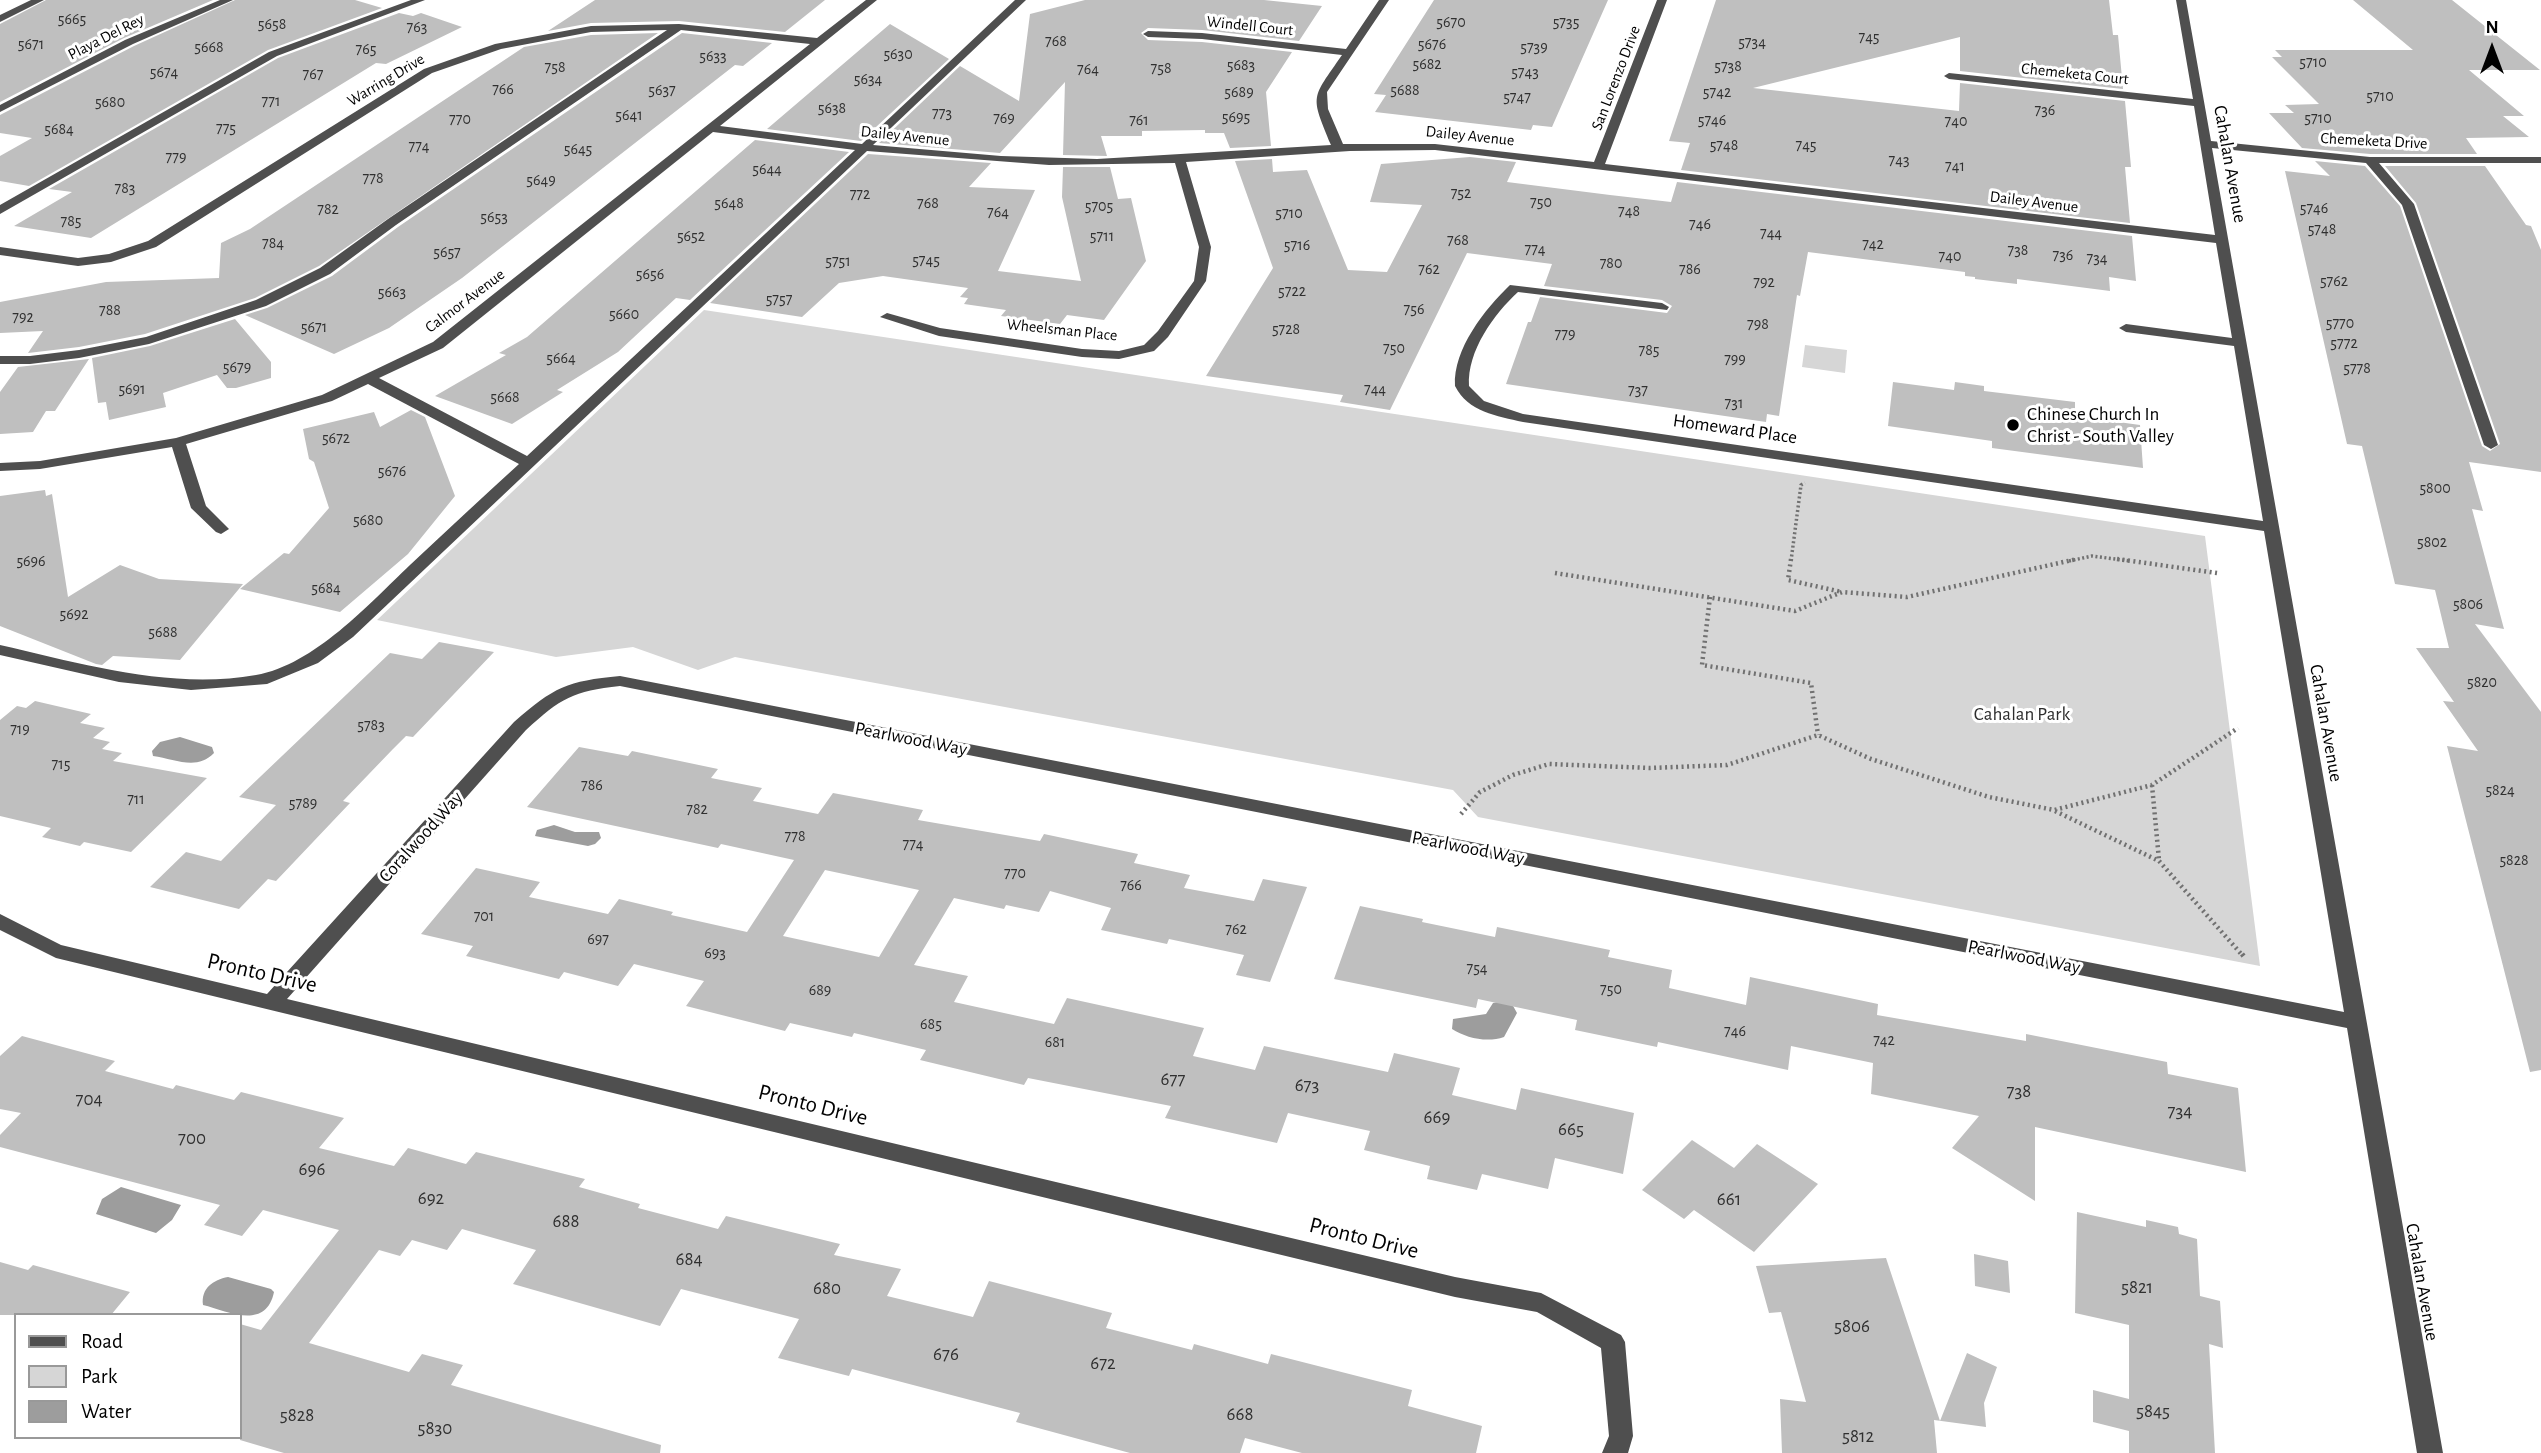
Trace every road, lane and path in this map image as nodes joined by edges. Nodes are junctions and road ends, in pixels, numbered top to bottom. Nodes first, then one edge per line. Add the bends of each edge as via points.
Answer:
1 (39, 0) edge
2 (228, 0) edge
3 (420, 0) edge
4 (872, 0) edge
5 (1021, 0) edge
6 (1384, 0) edge
7 (1662, 0) edge
8 (2181, 0) edge
9 (0, 19) edge
10 (678, 27) junction
11 (1148, 34) dead end
12 (821, 42) junction
13 (1347, 52) junction
14 (1949, 76) dead end
15 (2199, 103) junction
16 (0, 109) edge
17 (713, 129) junction
18 (2206, 144) junction
19 (1338, 147) junction
20 (863, 148) junction
21 (1179, 158) junction
22 (2370, 160) junction
23 (2535, 160) edge
24 (1598, 166) junction
25 (2541, 170) edge
26 (0, 210) edge
27 (2222, 240) junction
28 (0, 251) edge
29 (1662, 307) dead end
30 (887, 317) dead end
31 (2126, 328) dead end
32 (2240, 343) junction
33 (0, 360) edge
34 (370, 379) junction
35 (178, 442) junction
36 (2491, 445) dead end
37 (528, 463) junction
38 (0, 467) edge
39 (1807, 480) dead end
40 (2272, 527) junction
41 (221, 529) dead end
42 (1555, 573) dead end
43 (2217, 573) dead end
44 (1842, 592) junction
45 (1710, 597) junction
46 (0, 650) edge
47 (580, 685) joint
48 (2238, 728) dead end
49 (1818, 735) junction
50 (2152, 785) junction
51 (2054, 810) junction
52 (1461, 814) dead end
53 (2160, 861) junction
54 (0, 921) edge
55 (2246, 959) dead end
56 (272, 1002) junction
57 (2356, 1021) junction
58 (1615, 1453) edge
59 (2430, 1453) edge

1 - 9 street
2 - 16 street, Playa Del Rey via 129,42
3 - 26 street via 273,54
4 - 12 street, Calmor Avenue
5 - 20 street
6 - 13 street
7 - 24 street, San Lorenzo Drive
8 - 15 street, Cahalan Avenue
10 - 12 street, Warring Drive
10 - 28 street, Warring Drive via 591,29 499,46 428,71 152,244 111,258 78,262
10 - 33 street via 325,271 261,303 149,340 79,354
11 - 13 street, Windell Court
12 - 17 street, Calmor Avenue
13 - 19 street via 1322,92 1322,109
14 - 15 street, Chemeketa Court
15 - 18 street, Cahalan Avenue
17 - 20 street, Dailey Avenue
17 - 34 street, Calmor Avenue via 438,345
18 - 22 street, Chemeketa Drive
18 - 27 street, Cahalan Avenue
19 - 21 street, Dailey Avenue
19 - 24 street, Dailey Avenue via 1435,147
20 - 21 street, Dailey Avenue via 1023,162
20 - 37 street
21 - 30 street, Wheelsman Place via 1205,247 1200,281 1149,348 1119,355 1082,353 939,332
22 - 23 street, Chemeketa Drive
22 - 36 street via 2408,204
23 - 25 street
24 - 27 street, Dailey Avenue
27 - 32 street, Cahalan Avenue
29 - 40 street, Homeward Place via 1515,288 1489,313 1463,372 1462,386 1472,399 1494,411 1523,418
31 - 32 street
32 - 40 street, Cahalan Avenue
34 - 35 street, Calmor Avenue via 327,398
34 - 37 street
35 - 38 street, Calmor Avenue via 40,465
35 - 41 street via 200,509
37 - 46 street via 347,633 312,659 261,680 191,685 143,680
39 - 44 path via 1801,485 1788,580
40 - 57 street, Cahalan Avenue
42 - 45 path
43 - 44 path via 2092,556 1907,597
44 - 45 path via 1795,611
45 - 49 path via 1702,665 1811,683
47 - 56 street, Coralwood Way via 547,703 520,726
47 - 57 street, Pearlwood Way via 620,681
48 - 50 path
49 - 51 path via 1871,758 1989,797
49 - 52 path via 1727,765 1549,764 1480,792
50 - 51 path
50 - 53 path
51 - 53 path
53 - 55 path
54 - 56 street, Pronto Drive via 55,951
56 - 58 street, Pronto Drive via 1455,1287 1541,1303 1613,1342 1621,1436
57 - 59 street, Cahalan Avenue

